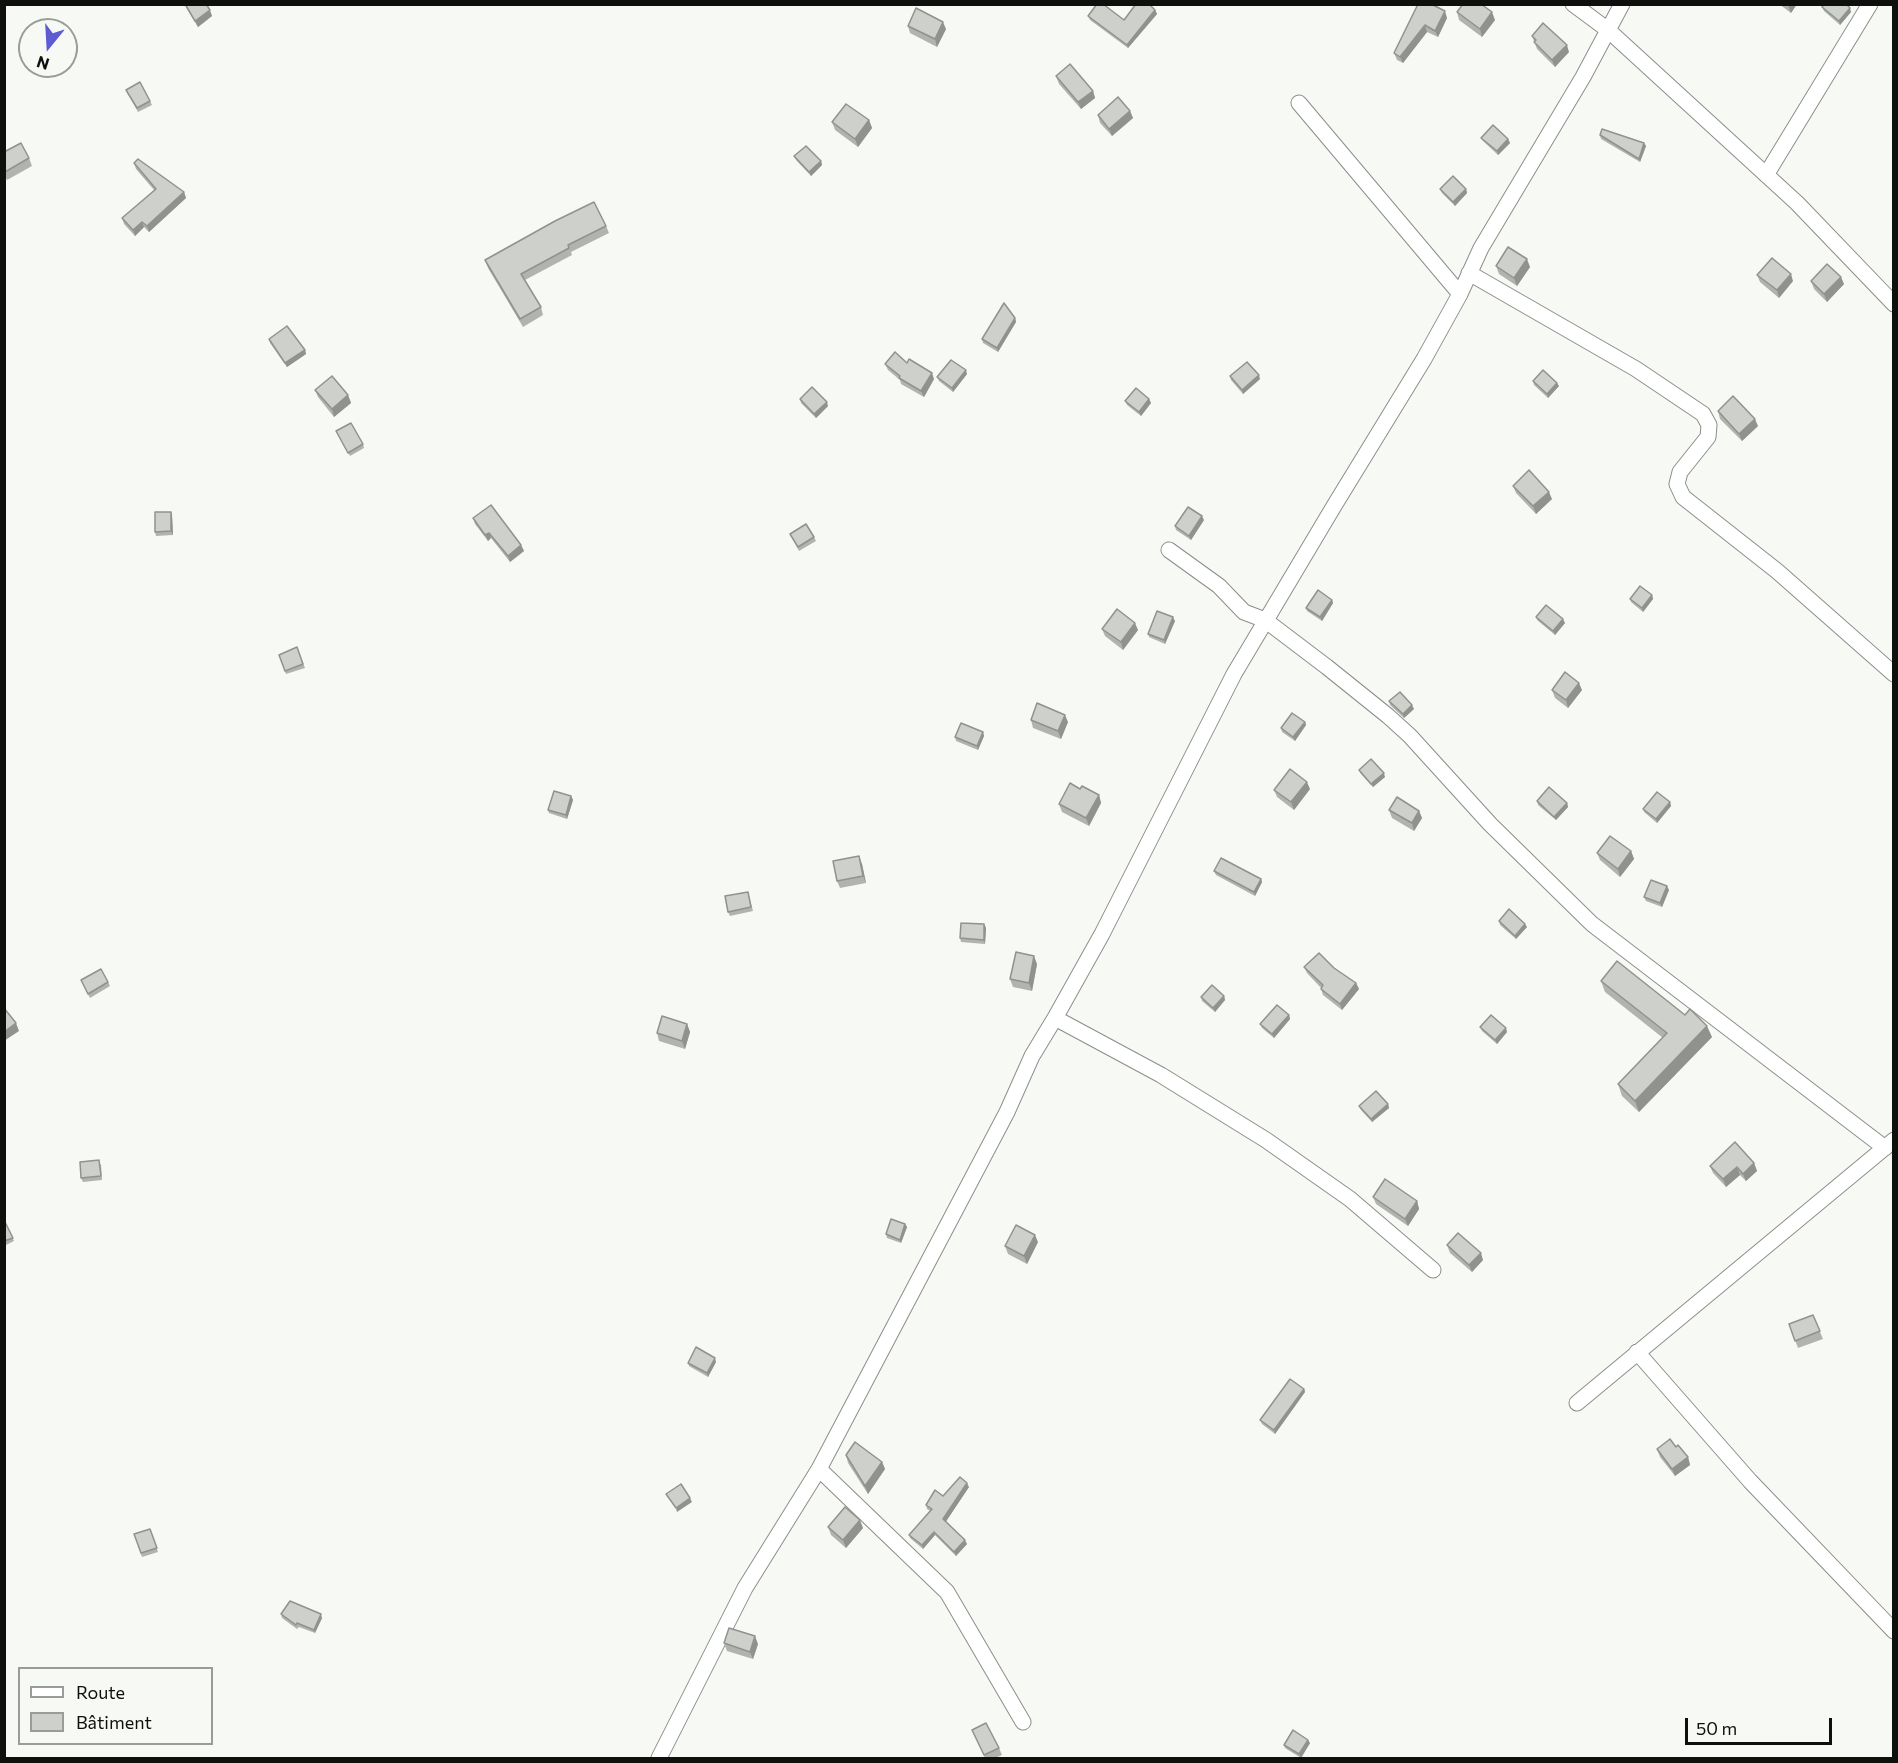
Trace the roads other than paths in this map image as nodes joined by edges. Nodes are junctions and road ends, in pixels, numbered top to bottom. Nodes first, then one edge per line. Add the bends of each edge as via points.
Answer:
1 (1573, 4) edge
2 (1622, 4) edge
3 (1870, 4) edge
4 (1608, 30) junction
5 (1299, 103) dead end
6 (1766, 175) junction
7 (1470, 273) junction
8 (1460, 294) junction
9 (1893, 304) edge
10 (1169, 550) dead end
11 (1265, 620) junction
12 (1893, 674) edge
13 (1055, 1018) junction
14 (1889, 1144) edge
15 (1433, 1270) dead end
16 (1637, 1353) junction
17 (1577, 1403) dead end
18 (819, 1469) junction
19 (1893, 1631) edge
20 (1023, 1722) dead end
21 (659, 1758) edge

1 - 4 street
2 - 4 street
3 - 6 street
4 - 6 street
4 - 7 street
5 - 8 street
6 - 9 street
7 - 8 street
7 - 12 street via 1635,369 1703,414 1709,425 1708,437 1680,472 1677,484 1683,497 1777,571
8 - 11 street
10 - 11 street via 1219,586 1244,612
11 - 13 street
11 - 14 street via 1410,736 1490,824 1592,924
13 - 15 street via 1266,1140 1350,1199
13 - 18 street
14 - 16 street
16 - 17 street
16 - 19 street via 1750,1481
18 - 20 street via 947,1592
18 - 21 street via 745,1588

